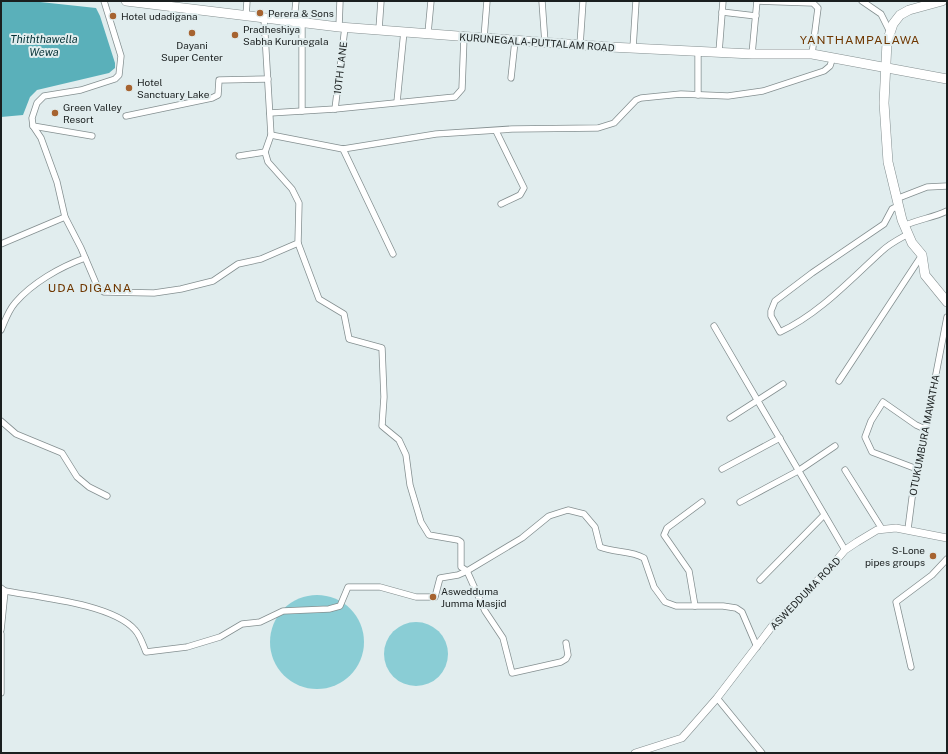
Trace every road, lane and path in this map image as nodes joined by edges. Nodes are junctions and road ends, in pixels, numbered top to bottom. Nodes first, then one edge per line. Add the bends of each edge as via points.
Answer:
1 (104, 1) edge
2 (126, 1) edge
3 (247, 1) edge
4 (296, 1) edge
5 (340, 1) edge
6 (381, 1) edge
7 (431, 1) edge
8 (487, 1) edge
9 (542, 1) edge
10 (583, 1) edge
11 (636, 1) edge
12 (723, 1) edge
13 (757, 1) edge
14 (862, 1) edge
15 (942, 1) edge
16 (164, 3) edge
17 (722, 12) junction
18 (246, 16) junction
19 (756, 16) junction
20 (264, 18) junction
21 (298, 21) junction
22 (342, 27) junction
23 (379, 29) junction
24 (889, 30) junction
25 (404, 31) junction
26 (428, 33) junction
27 (464, 37) junction
28 (484, 38) junction
29 (515, 41) junction
30 (546, 43) junction
31 (580, 46) junction
32 (633, 48) junction
33 (698, 51) junction
34 (719, 52) junction
35 (752, 54) junction
36 (812, 54) junction
37 (832, 57) junction
38 (885, 66) junction
39 (511, 78) dead end
40 (947, 79) edge
41 (268, 80) junction
42 (698, 95) junction
43 (397, 102) junction
44 (335, 109) junction
45 (302, 111) junction
46 (270, 113) junction
47 (126, 116) dead end
48 (33, 126) junction
49 (496, 131) junction
50 (271, 135) junction
51 (92, 136) dead end
52 (343, 149) junction
53 (265, 152) junction
54 (239, 156) dead end
55 (947, 186) edge
56 (897, 202) junction
57 (501, 204) dead end
58 (947, 211) edge
59 (65, 217) junction
60 (906, 230) junction
61 (298, 242) junction
62 (1, 244) edge
63 (393, 254) dead end
64 (922, 255) junction
65 (85, 258) junction
66 (947, 302) edge
67 (947, 318) edge
68 (714, 326) dead end
69 (1, 330) edge
70 (839, 381) dead end
71 (783, 384) dead end
72 (758, 402) junction
73 (730, 418) dead end
74 (1, 421) edge
75 (4, 428) edge
76 (925, 429) junction
77 (780, 438) junction
78 (835, 446) dead end
79 (722, 469) dead end
80 (917, 469) junction
81 (845, 470) dead end
82 (798, 471) junction
83 (107, 496) dead end
84 (702, 502) dead end
85 (740, 502) dead end
86 (824, 515) junction
87 (882, 529) junction
88 (908, 529) junction
89 (947, 538) edge
90 (845, 550) junction
91 (947, 559) edge
92 (467, 571) junction
93 (760, 580) dead end
94 (3, 590) edge
95 (694, 606) junction
96 (1, 630) edge
97 (1, 634) edge
98 (566, 643) dead end
99 (758, 646) junction
100 (911, 667) dead end
101 (1, 693) edge
102 (717, 698) junction
103 (649, 751) edge
104 (635, 753) edge
105 (762, 753) edge

1 - 48 street via 120,56 119,75 115,80 81,90 44,96 36,105 32,118
2 - 16 main road, KURUNEGALA-PUTTALAM ROAD
3 - 18 street
4 - 21 street
5 - 22 street, 10TH LANE
6 - 23 street
7 - 26 street
8 - 28 street
9 - 30 street
10 - 31 street
11 - 32 street
12 - 17 street
13 - 19 street
13 - 36 street via 813,3 818,8
14 - 24 street via 881,14
15 - 24 main road via 909,10 895,21
16 - 18 main road, KURUNEGALA-PUTTALAM ROAD
17 - 19 street
17 - 34 street
18 - 20 main road, KURUNEGALA-PUTTALAM ROAD
19 - 35 street
20 - 21 main road, KURUNEGALA-PUTTALAM ROAD
20 - 41 street
21 - 22 main road, KURUNEGALA-PUTTALAM ROAD
21 - 45 street
22 - 23 main road, KURUNEGALA-PUTTALAM ROAD
22 - 44 street, 10TH LANE
23 - 25 main road, KURUNEGALA-PUTTALAM ROAD
24 - 38 main road
25 - 26 main road, KURUNEGALA-PUTTALAM ROAD
25 - 43 street
26 - 27 main road, KURUNEGALA-PUTTALAM ROAD
27 - 28 main road, KURUNEGALA-PUTTALAM ROAD
27 - 43 street via 460,93 455,97
28 - 29 main road, KURUNEGALA-PUTTALAM ROAD
29 - 30 main road, KURUNEGALA-PUTTALAM ROAD
29 - 39 street
30 - 31 main road, KURUNEGALA-PUTTALAM ROAD
31 - 32 main road, KURUNEGALA-PUTTALAM ROAD
32 - 33 main road, KURUNEGALA-PUTTALAM ROAD
33 - 34 main road, KURUNEGALA-PUTTALAM ROAD
33 - 42 street
34 - 35 main road, KURUNEGALA-PUTTALAM ROAD
35 - 36 main road, KURUNEGALA-PUTTALAM ROAD
36 - 37 main road, KURUNEGALA-PUTTALAM ROAD
37 - 38 main road, KURUNEGALA-PUTTALAM ROAD
37 - 42 street via 830,66 824,72 776,87 728,96
38 - 40 main road, KURUNEGALA-PUTTALAM ROAD
38 - 56 main road via 885,132 888,162
41 - 46 street
41 - 47 street via 219,80 218,95 212,98
42 - 49 street via 641,98 614,123 598,128
43 - 44 street
44 - 45 street
45 - 46 street
46 - 50 street
48 - 51 street
48 - 59 street via 42,138 55,175
49 - 52 street via 413,137
49 - 57 street via 524,188 520,195
50 - 52 street
50 - 53 street
52 - 63 street
53 - 54 street
53 - 61 street via 268,162 292,189 299,203
55 - 56 street via 927,187
56 - 60 main road
56 - 60 street via 884,224 774,302 771,316 780,332 804,318 833,295
58 - 60 street via 932,218 919,219
59 - 62 street
59 - 65 street
60 - 64 main road
61 - 65 street via 261,259 238,264 213,281 154,293 104,292 98,288
61 - 92 street via 319,299 344,314 349,338 382,348 382,426 399,440 406,455 410,485 420,522 429,535 461,542 461,567
64 - 66 main road via 925,275
64 - 70 street
65 - 69 street via 56,270 15,302
67 - 76 street, OTUKUMBURA MAWATHA
68 - 72 street
71 - 72 street
72 - 73 street
72 - 77 street
74 - 75 street
75 - 83 street via 62,453 77,477 89,488
76 - 80 street, OTUKUMBURA MAWATHA
76 - 80 street via 883,402 864,437 872,452
77 - 79 street
77 - 82 street
78 - 82 street
80 - 88 street, OTUKUMBURA MAWATHA
81 - 87 street
82 - 85 street
82 - 86 street
84 - 95 street via 667,528 664,535 689,571
86 - 90 street
86 - 93 street
87 - 88 street, ASWEDDUMA ROAD
87 - 90 street, ASWEDDUMA ROAD via 870,533
88 - 89 street, ASWEDDUMA ROAD
90 - 99 street, ASWEDDUMA ROAD via 773,624
91 - 100 street via 932,575 896,602
92 - 94 street via 458,576 440,578 435,597 416,597 380,587 348,587 340,606 283,612 260,622 242,624 220,637 187,647 146,652 136,630 122,619 105,612
92 - 95 street via 522,538 549,516 568,510 584,514 595,528 600,547 635,553 644,558 654,587 665,602 676,606
92 - 98 street via 485,611 503,638 512,673 561,662 568,655
94 - 96 street
95 - 99 street via 736,608 742,612
97 - 101 street
99 - 102 street, ASWEDDUMA ROAD
102 - 103 street, ASWEDDUMA ROAD via 682,738
102 - 105 street
103 - 104 street, ASWEDDUMA ROAD

